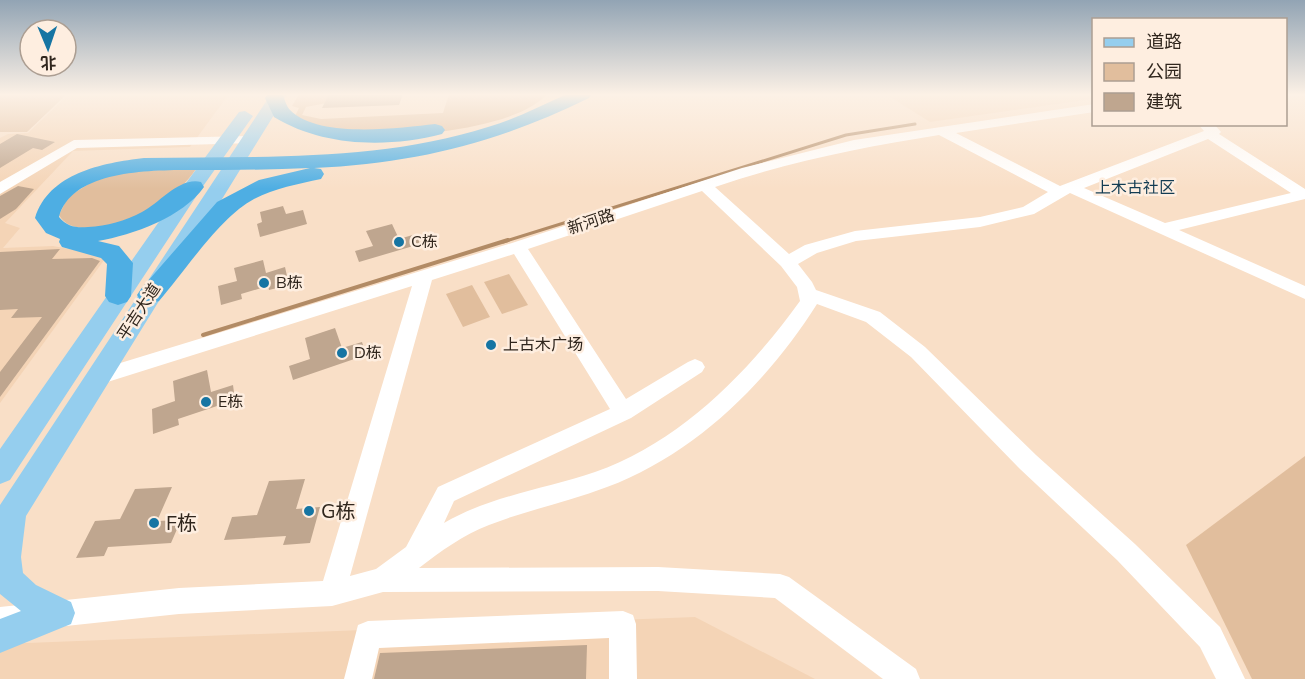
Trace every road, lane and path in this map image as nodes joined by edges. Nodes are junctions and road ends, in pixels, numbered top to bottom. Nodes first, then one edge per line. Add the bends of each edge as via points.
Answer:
1 (248, 126) edge
2 (302, 126) edge
3 (462, 126) edge
4 (490, 126) edge
5 (509, 126) edge
6 (524, 126) edge
7 (976, 126) edge
8 (1207, 129) edge
9 (941, 131) junction
10 (238, 140) junction
11 (276, 159) junction
12 (179, 161) junction
13 (704, 185) junction
14 (193, 187) junction
15 (0, 189) edge
16 (1065, 190) junction
17 (1299, 202) edge
18 (1162, 229) junction
19 (518, 247) junction
20 (787, 262) junction
21 (424, 275) junction
22 (1305, 293) edge
23 (808, 294) junction
24 (150, 295) junction
25 (118, 296) junction
26 (696, 367) dead end
27 (98, 376) junction
28 (623, 412) junction
29 (0, 472) edge
30 (17, 503) junction
31 (0, 531) edge
32 (415, 555) junction
33 (383, 580) junction
34 (332, 592) junction
35 (59, 613) junction
36 (0, 620) edge
37 (0, 636) edge
38 (358, 679) edge
39 (623, 679) edge
40 (906, 679) edge
41 (1232, 679) edge

1 - 10 main road, 平吉大道
2 - 3 highway via 348,134 392,134
4 - 11 highway via 441,140 378,151
5 - 11 highway via 443,145 378,156
6 - 24 highway via 475,144 413,160 302,175 249,192 225,207
7 - 9 street, 新河路
8 - 16 street
8 - 17 street via 1304,195
9 - 13 street, 新河路 via 854,144
9 - 16 street
10 - 14 main road, 平吉大道
10 - 15 street via 74,144
10 - 24 main road, 平吉大道
11 - 12 highway
12 - 14 highway via 131,166 84,180 52,204 47,218 65,233 120,229 154,215
12 - 25 highway via 129,161 97,168 68,179 36,205 33,222 44,235 97,247 120,262
13 - 19 street, 新河路
13 - 20 street
14 - 25 main road, 平吉大道
16 - 18 street
16 - 20 street via 1028,211 980,222 855,236 811,249
17 - 18 street
18 - 22 street
19 - 21 street, 新河路
19 - 28 street
20 - 23 street
21 - 27 street, 新河路
21 - 34 street
23 - 32 street via 809,302 799,318 760,365 689,432 634,466 554,496 481,516
23 - 41 street via 873,317 918,352 1210,637
24 - 27 main road, 平吉大道
25 - 29 main road, 平吉大道
26 - 28 street
27 - 30 main road, 平吉大道
28 - 32 street via 446,494
30 - 31 main road, 平吉大道
30 - 35 main road via 1,558 4,580 20,596
32 - 33 street
33 - 34 street
33 - 40 street via 658,579 780,586
34 - 35 street
35 - 36 street
35 - 37 main road
38 - 39 street via 368,635 622,624

